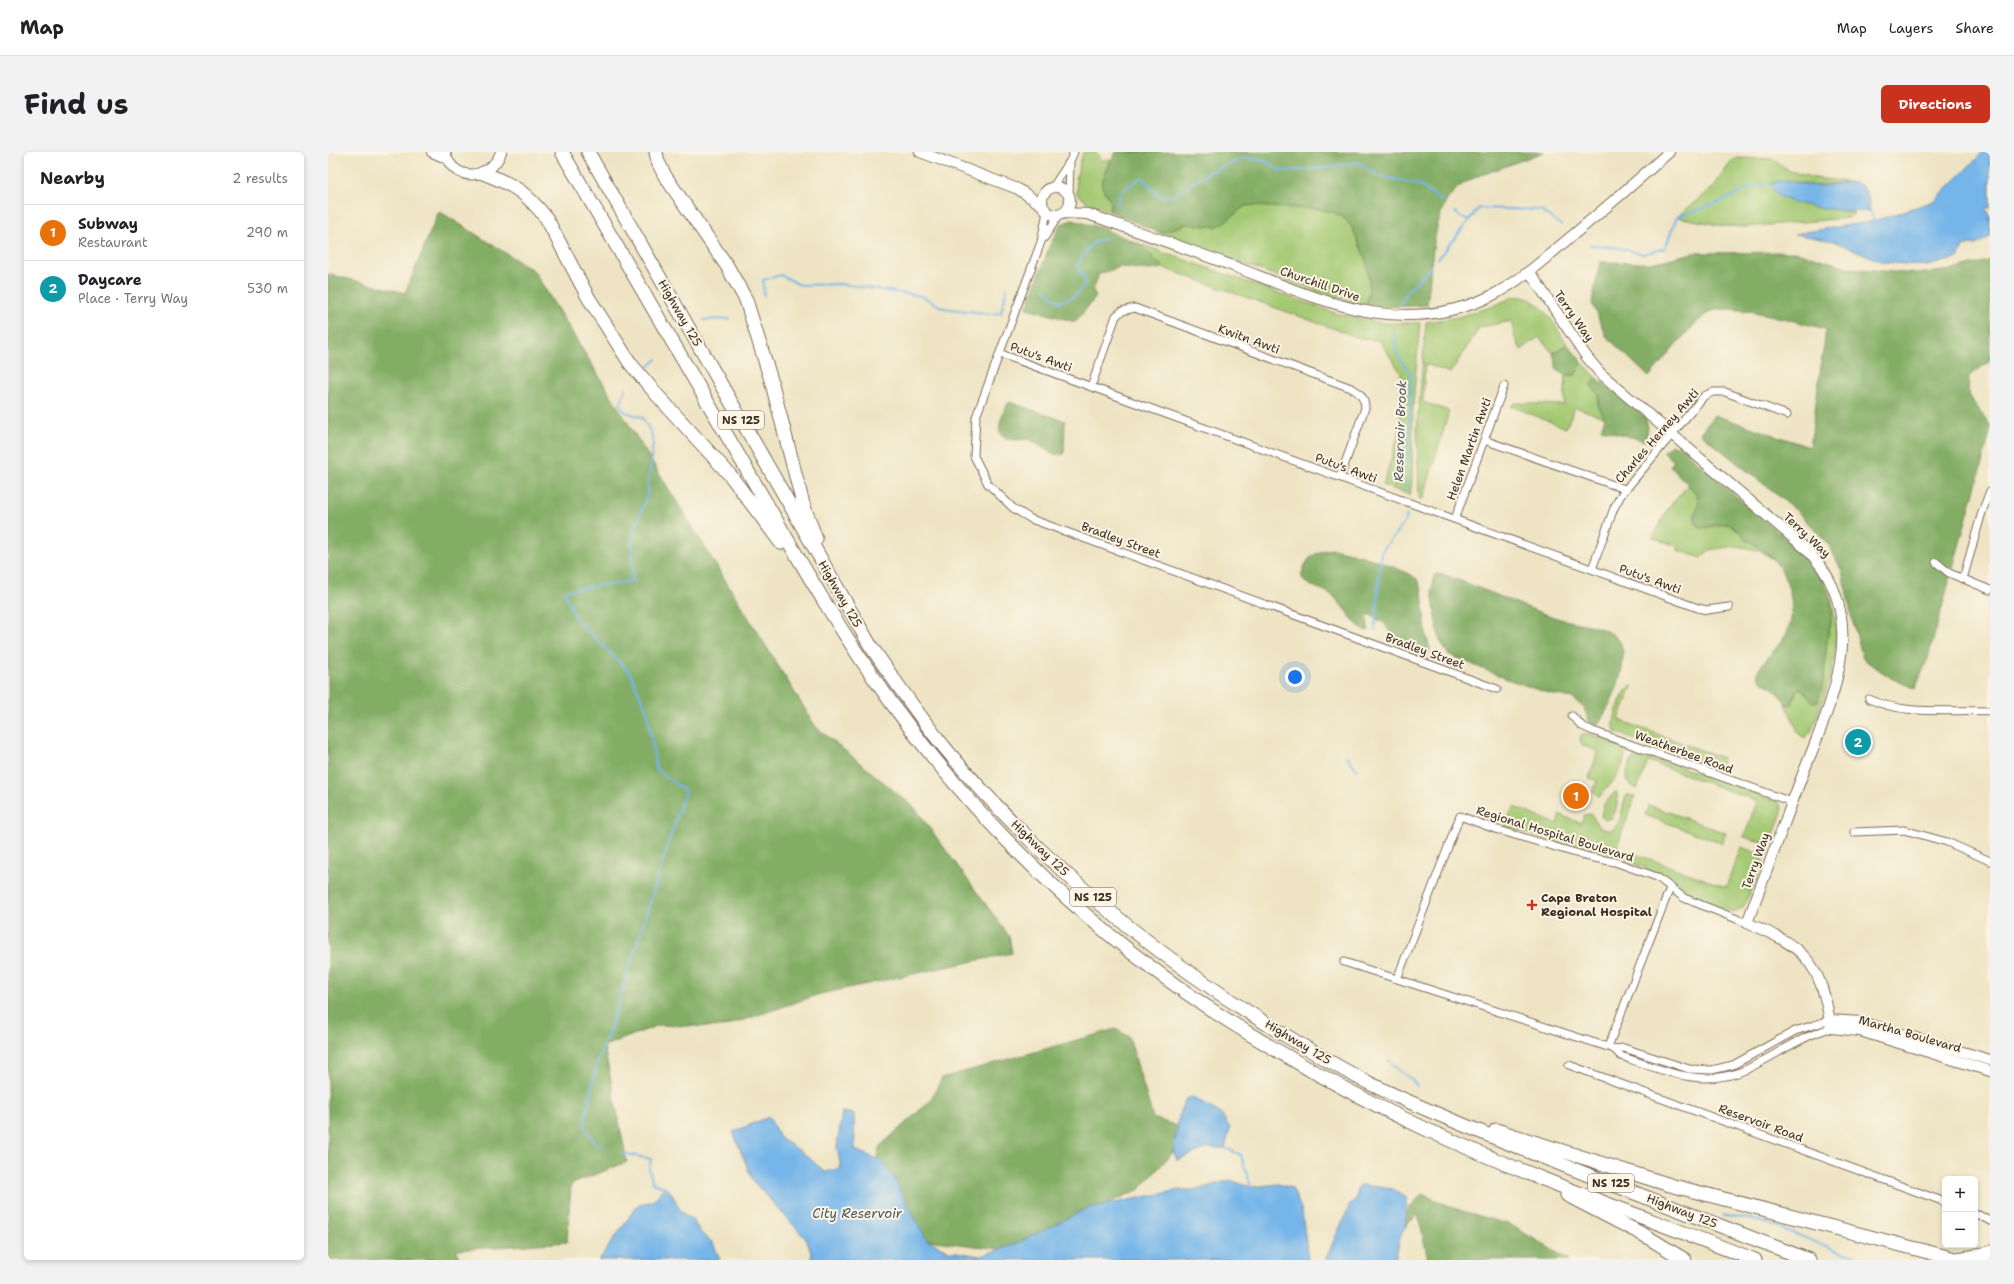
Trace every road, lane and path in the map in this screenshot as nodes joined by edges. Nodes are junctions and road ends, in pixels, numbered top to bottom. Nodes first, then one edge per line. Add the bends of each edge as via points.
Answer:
1 (432, 152) edge
2 (501, 152) edge
3 (562, 152) edge
4 (588, 152) edge
5 (656, 152) edge
6 (920, 152) edge
7 (1074, 152) edge
8 (1669, 152) edge
9 (445, 155) edge
10 (1070, 161) junction
11 (483, 173) junction
12 (1018, 189) junction
13 (1049, 190) junction
14 (1069, 196) junction
15 (1045, 208) junction
16 (1062, 214) junction
17 (1088, 214) junction
18 (1041, 242) junction
19 (1529, 271) junction
20 (1001, 354) junction
21 (1504, 386) dead end
22 (1091, 387) junction
23 (1787, 415) dead end
24 (1670, 435) junction
25 (1484, 440) junction
26 (1340, 478) junction
27 (1625, 489) junction
28 (1990, 491) edge
29 (1455, 520) junction
30 (1936, 562) dead end
31 (1592, 569) junction
32 (1964, 580) junction
33 (1990, 590) edge
34 (846, 606) junction
35 (1729, 607) dead end
36 (830, 610) junction
37 (1497, 689) dead end
38 (1869, 699) dead end
39 (1990, 711) edge
40 (1572, 716) dead end
41 (1792, 802) junction
42 (1854, 832) dead end
43 (1990, 861) edge
44 (1670, 888) junction
45 (1747, 923) junction
46 (1344, 962) dead end
47 (1397, 979) junction
48 (1830, 1024) junction
49 (1611, 1048) junction
50 (1990, 1060) edge
51 (1569, 1065) dead end
52 (1990, 1071) edge
53 (1414, 1104) junction
54 (1501, 1162) junction
55 (1942, 1201) edge
56 (1978, 1215) edge
57 (1990, 1221) edge
58 (1990, 1252) edge
59 (1685, 1260) edge
60 (1755, 1260) edge
61 (1809, 1260) edge
62 (1957, 1260) edge

1 - 9 street
2 - 11 street via 492,168
3 - 36 highway, Highway 125 / NS 125
4 - 34 highway, Highway 125 / NS 125
5 - 34 highway via 664,176 727,266 746,300 769,373 803,504 812,531
6 - 12 street
7 - 10 street
8 - 19 street, Churchill Drive
9 - 11 street via 452,166 461,172 472,175
10 - 13 street
10 - 14 street
11 - 36 highway via 517,188 547,218 588,297 630,363 730,475
12 - 13 street
12 - 15 street
13 - 14 street via 1062,188
13 - 15 street
14 - 16 street via 1069,206
14 - 17 street, Churchill Drive
15 - 16 street via 1055,215
15 - 18 street, Bradley Street
16 - 17 street, Churchill Drive
16 - 18 street, Bradley Street
17 - 19 street, Churchill Drive via 1308,296 1348,309 1382,315 1426,315 1462,307 1491,296
18 - 20 street, Bradley Street
19 - 24 street, Terry Way via 1592,365
20 - 22 street, Putu's Awti
20 - 37 street, Bradley Street via 976,417 974,456 988,484 1013,508 1031,519
21 - 25 street, Helen Martin Awti
22 - 26 street, Putu's Awti
22 - 26 street, Kwitn Awti via 1116,316 1122,310 1135,308 1344,385 1359,393 1364,400 1365,408
23 - 24 street, Charles Herney Awti via 1724,392 1713,392 1701,399
24 - 27 street, Charles Herney Awti
24 - 41 street, Terry Way via 1812,554 1824,569 1836,594 1842,632 1842,656 1838,677
25 - 27 street
25 - 29 street, Helen Martin Awti
26 - 29 street, Putu's Awti
27 - 31 street, Charles Herney Awti via 1614,508
28 - 32 street
29 - 31 street, Putu's Awti
30 - 32 street via 1949,573
31 - 35 street, Putu's Awti via 1698,608 1707,610
32 - 33 street
34 - 53 highway, Highway 125 / NS 125 via 902,691 945,747 1008,817 1125,925 1203,983 1332,1063
36 - 54 highway, Highway 125 / NS 125 via 894,707 962,792 1021,854 1105,930 1160,974 1221,1016 1307,1068 1431,1132
38 - 39 street via 1885,706 1908,710
40 - 41 street, Weatherbee Road via 1592,731
41 - 45 street, Terry Way
42 - 43 street via 1904,830 1947,842
44 - 45 street, Regional Hospital Boulevard via 1684,898
44 - 47 street, Regional Hospital Boulevard via 1657,877 1615,862 1588,857 1460,816
44 - 49 street
45 - 48 street via 1785,940 1807,959 1820,983
46 - 47 street
47 - 49 street
48 - 49 street via 1796,1031 1733,1065 1712,1070 1689,1069 1624,1048
48 - 50 street, Martha Boulevard via 1861,1022
48 - 52 street, Martha Boulevard
51 - 55 street, Reservoir Road
53 - 61 highway, Highway 125 / NS 125 via 1557,1163
53 - 62 highway via 1670,1185
54 - 59 highway via 1644,1235
54 - 60 highway, Highway 125 / NS 125
56 - 57 street
58 - 62 highway

